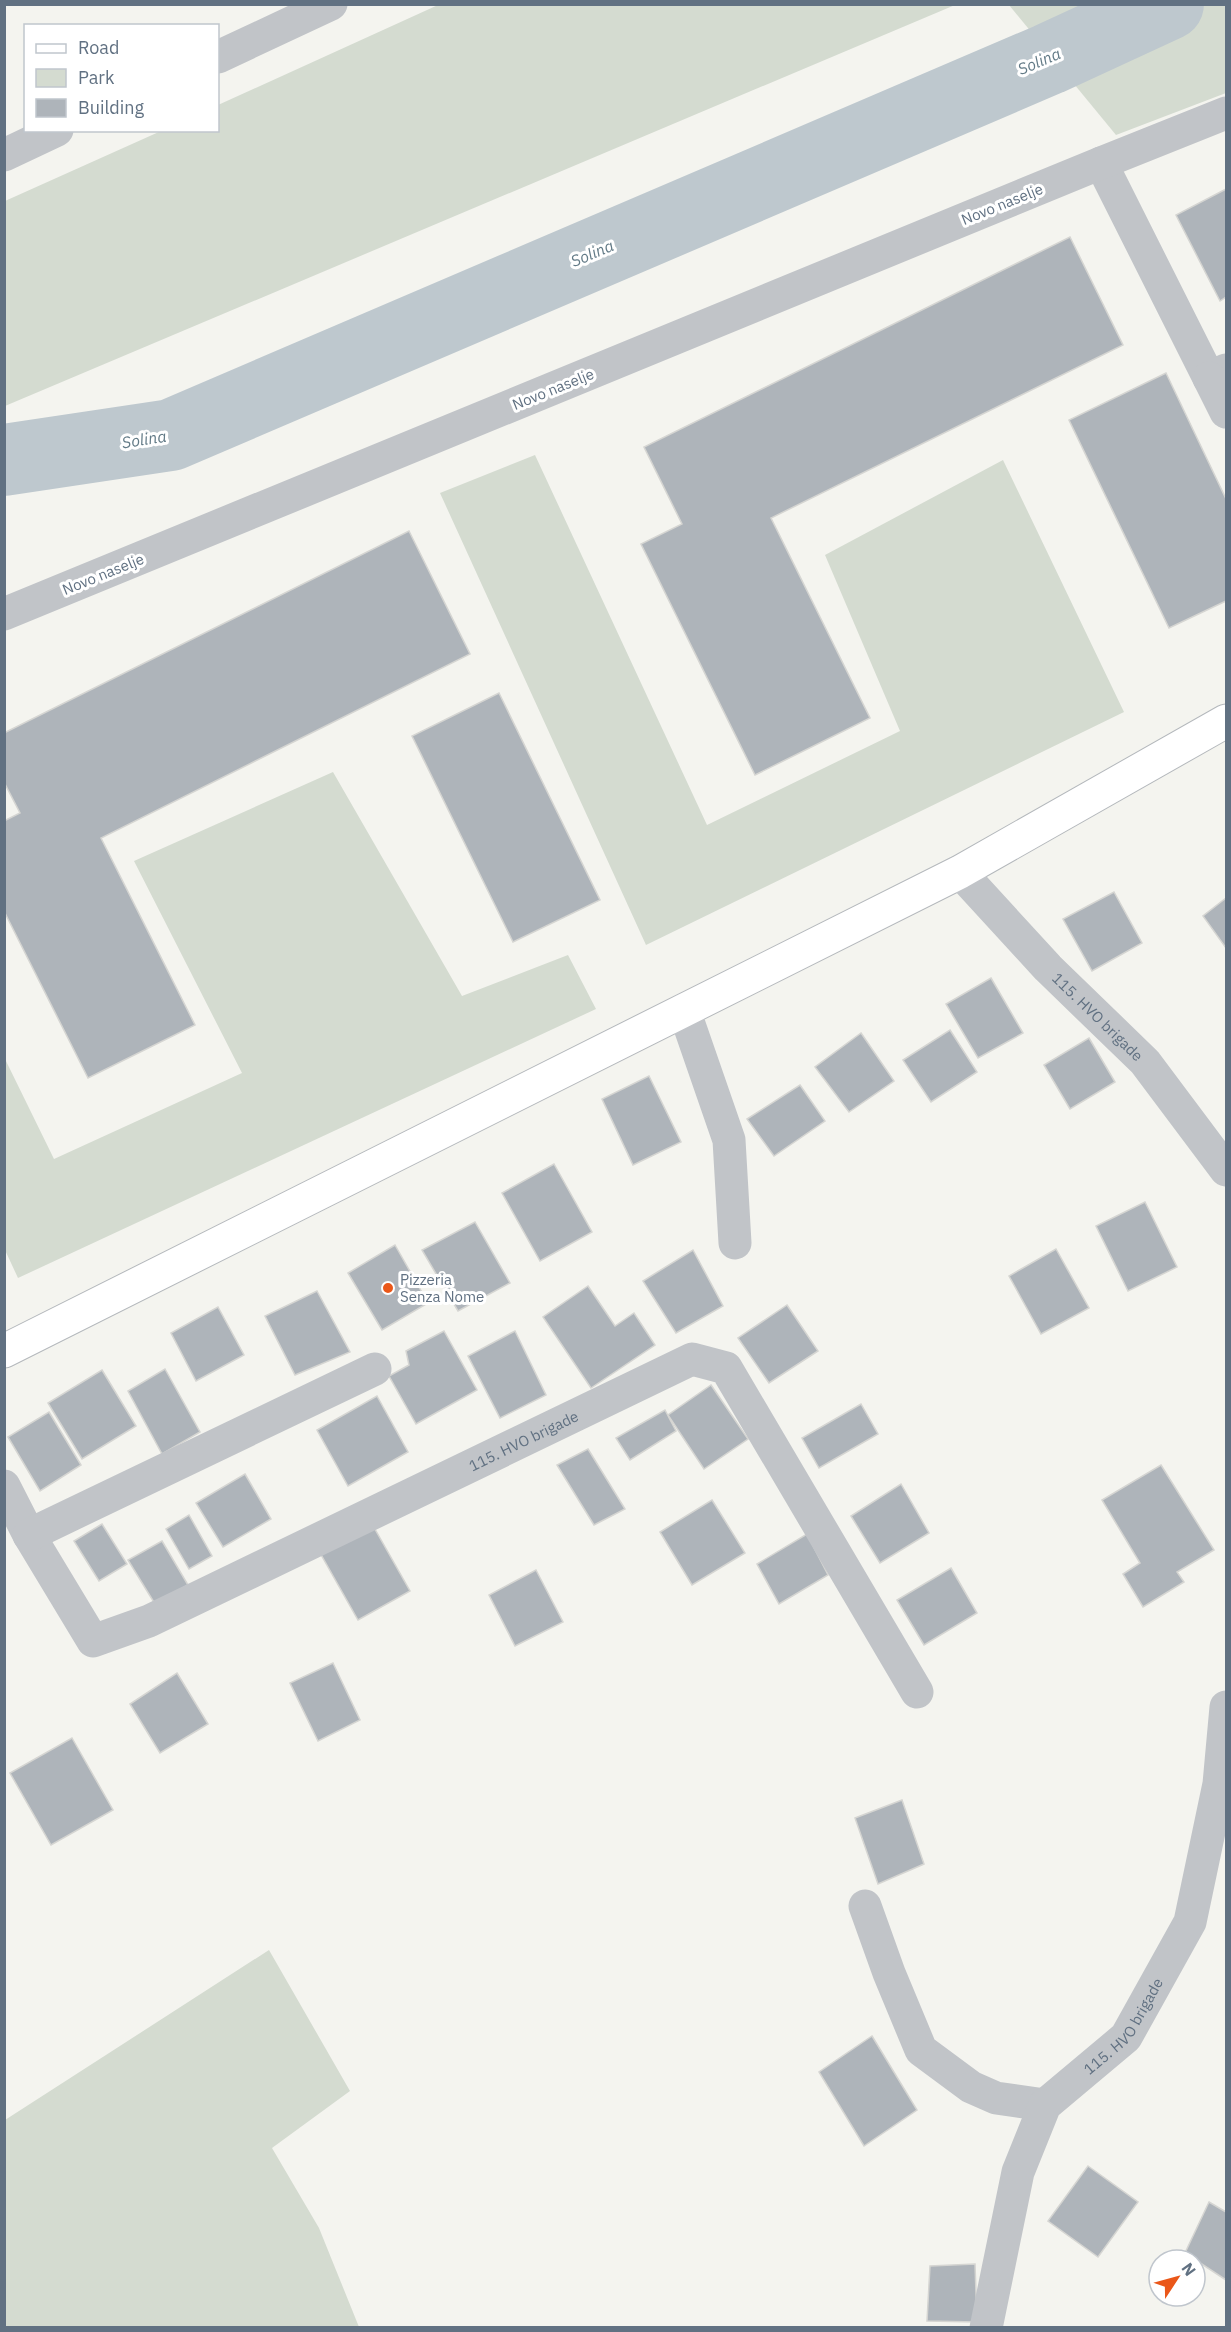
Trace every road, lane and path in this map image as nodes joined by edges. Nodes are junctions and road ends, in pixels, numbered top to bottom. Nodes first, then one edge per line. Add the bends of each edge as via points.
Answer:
1 (331, 4) edge
2 (219, 57) edge
3 (1227, 113) edge
4 (53, 132) edge
5 (4, 155) edge
6 (1101, 163) junction
7 (1218, 374) edge
8 (1227, 412) edge
9 (4, 614) edge
10 (1227, 721) edge
11 (960, 872) junction
12 (684, 1010) junction
13 (1227, 1170) edge
14 (735, 1243) dead end
15 (4, 1351) edge
16 (375, 1369) dead end
17 (4, 1486) edge
18 (29, 1535) junction
19 (917, 1692) dead end
20 (1226, 1715) edge
21 (865, 1906) dead end
22 (1045, 2105) junction
23 (986, 2328) edge

1 - 2 street
3 - 6 street, Novo naselje
4 - 5 street
6 - 7 street
6 - 9 street, Novo naselje
7 - 8 street
10 - 11 main road
11 - 12 main road
11 - 13 street, 115. HVO brigade via 1048,968 1145,1062
12 - 14 street via 729,1140
12 - 15 main road
16 - 18 street
17 - 18 street, 115. HVO brigade
18 - 19 street, 115. HVO brigade via 93,1641 149,1621 692,1359 726,1368
20 - 22 street, 115. HVO brigade via 1219,1784 1190,1922 1126,2037
21 - 22 street via 921,2050 971,2087 996,2098
22 - 23 street, 115. HVO brigade via 1018,2172

